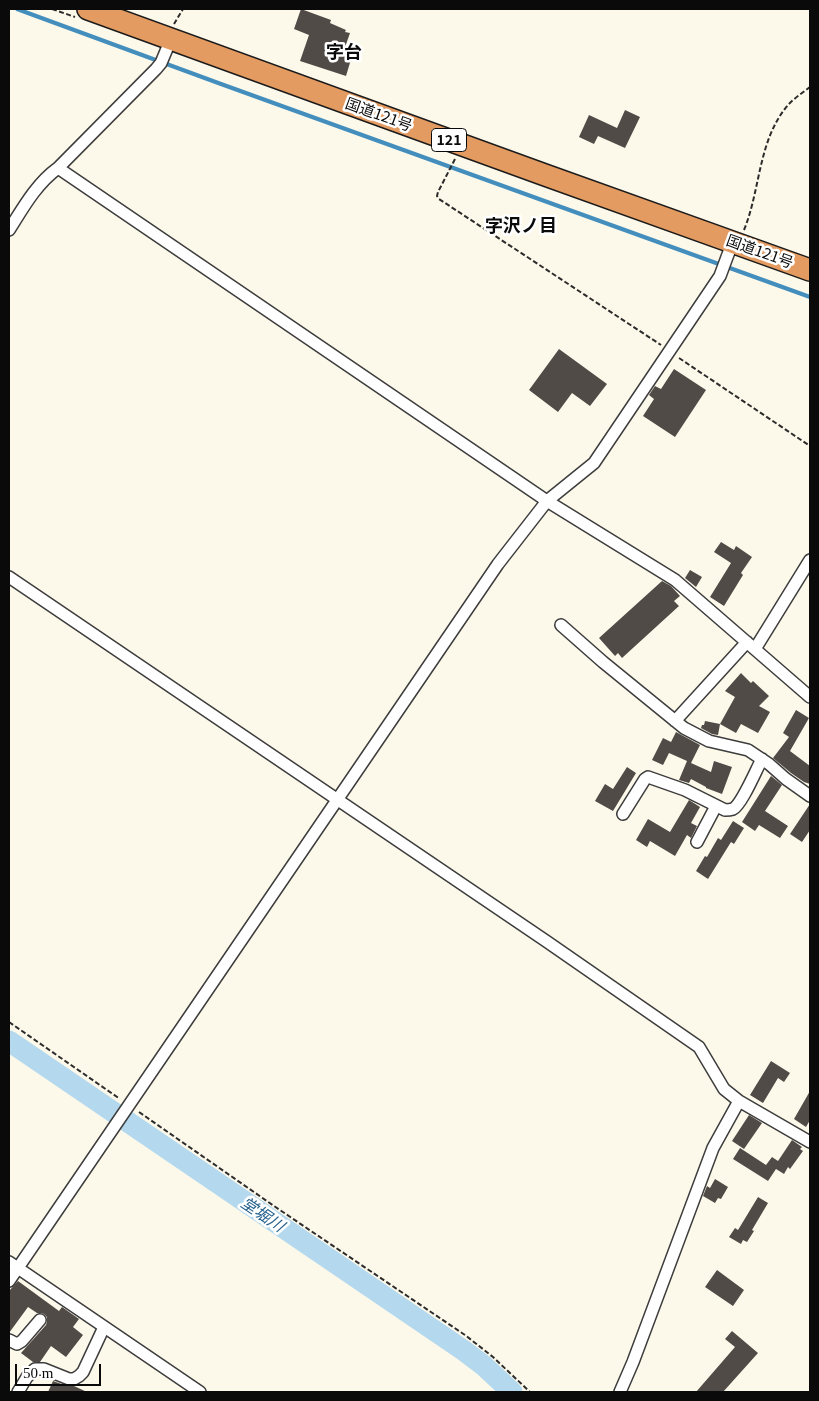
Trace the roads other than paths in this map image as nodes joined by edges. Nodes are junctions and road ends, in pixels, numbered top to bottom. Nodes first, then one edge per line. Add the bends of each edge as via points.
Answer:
1 (88, 9) edge
2 (171, 39) junction
3 (58, 168) junction
4 (9, 230) edge
5 (736, 242) junction
6 (810, 270) edge
7 (548, 501) junction
8 (810, 560) edge
9 (9, 577) edge
10 (561, 625) dead end
11 (751, 646) junction
12 (810, 697) edge
13 (675, 721) junction
14 (762, 759) junction
15 (810, 796) edge
16 (338, 800) junction
17 (716, 806) junction
18 (624, 814) dead end
19 (698, 842) dead end
20 (739, 1101) junction
21 (810, 1142) edge
22 (13, 1265) edge
23 (9, 1281) edge
24 (40, 1320) dead end
25 (104, 1327) junction
26 (9, 1340) edge
27 (18, 1392) edge
28 (200, 1392) edge
29 (620, 1392) edge

1 - 2 highway, 国道121号 / 121
2 - 3 street via 156,69
2 - 5 highway, 国道121号 / 121
3 - 4 street via 42,181
3 - 7 street
5 - 6 highway, 国道121号 / 121
5 - 7 street via 720,276 594,463
7 - 11 street via 676,580
7 - 16 street via 498,564
8 - 11 street
9 - 16 street
10 - 13 street
11 - 12 street
11 - 13 street
13 - 14 street via 709,741 748,750
14 - 15 street
14 - 17 street via 735,808 725,810
16 - 20 street via 699,1048 724,1089
16 - 22 street via 129,1105
17 - 18 street via 685,790 648,777
17 - 19 street
20 - 21 street
20 - 29 street via 714,1148
22 - 23 street
22 - 25 street
24 - 26 street via 22,1341 16,1344
25 - 27 street via 79,1376 69,1379 35,1369
25 - 28 street

